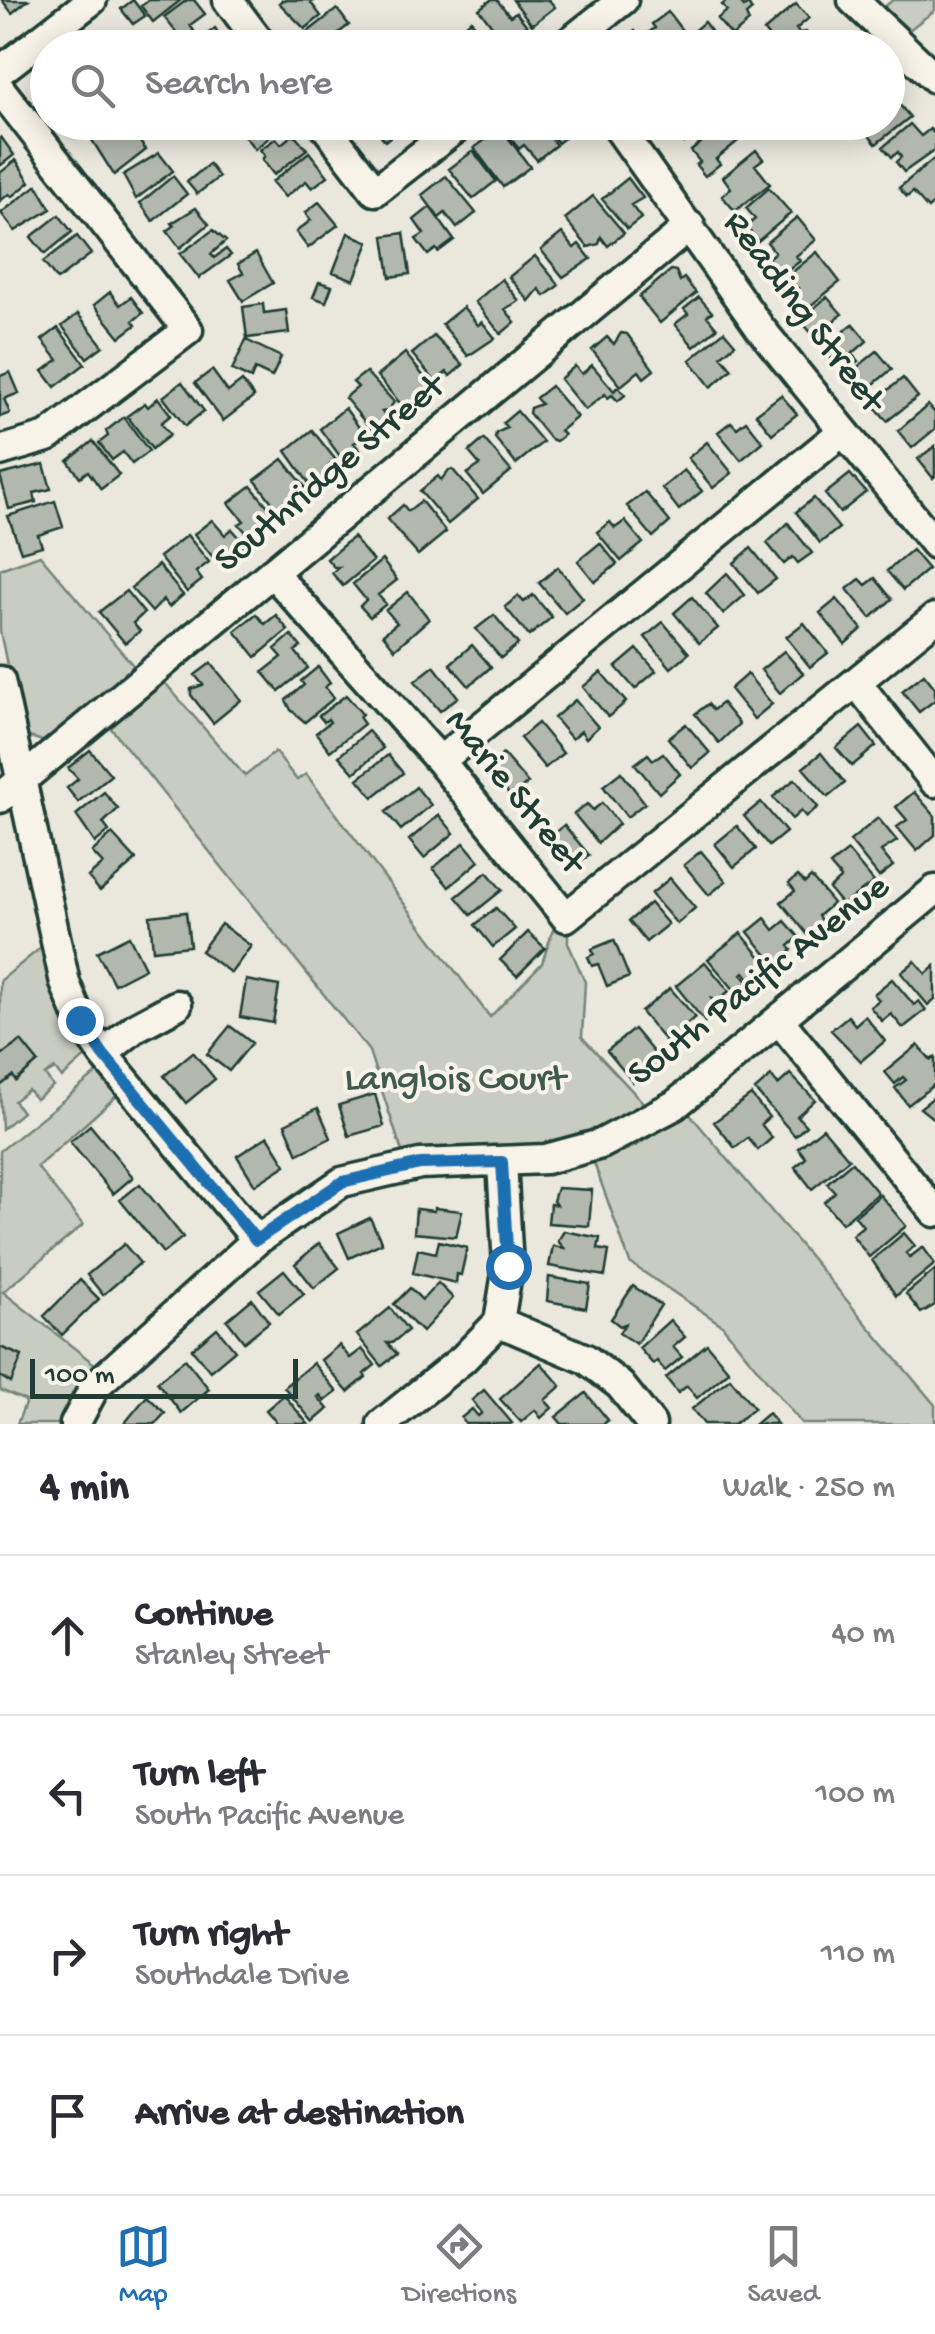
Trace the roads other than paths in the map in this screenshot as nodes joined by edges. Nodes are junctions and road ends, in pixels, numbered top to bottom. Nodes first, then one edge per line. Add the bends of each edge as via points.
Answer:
1 (92, 0) edge
2 (228, 0) edge
3 (623, 0) edge
4 (852, 0) edge
5 (53, 30) edge
6 (250, 30) edge
7 (585, 30) edge
8 (884, 30) edge
9 (30, 48) edge
10 (905, 50) edge
11 (0, 71) edge
12 (935, 78) edge
13 (0, 88) edge
14 (30, 127) edge
15 (40, 140) edge
16 (336, 140) edge
17 (441, 140) edge
18 (627, 140) edge
19 (690, 226) junction
20 (842, 432) junction
21 (0, 451) edge
22 (935, 544) edge
23 (272, 572) junction
24 (935, 618) edge
25 (0, 681) edge
26 (856, 682) junction
27 (440, 761) junction
28 (935, 782) edge
29 (10, 789) edge
30 (935, 890) edge
31 (177, 1005) dead end
32 (779, 1020) junction
33 (103, 1054) junction
34 (502, 1162) junction
35 (935, 1212) edge
36 (256, 1240) junction
37 (498, 1322) junction
38 (74, 1424) edge
39 (382, 1424) edge
40 (651, 1424) edge

1 - 5 street
2 - 6 street
3 - 7 street
4 - 8 street
9 - 11 street
10 - 12 street
13 - 14 street
15 - 21 street via 188,330 46,436
16 - 17 street via 374,191
18 - 19 street, Reading Street
19 - 20 street, Reading Street
19 - 23 street, Southridge Street
20 - 22 street, Reading Street
20 - 27 street
23 - 27 street, Marie Street
23 - 29 street, Southridge Street
24 - 26 street
25 - 29 street
26 - 27 street, Marie Street via 566,917
26 - 28 street
29 - 33 street via 65,983
30 - 32 street, South Pacific Avenue
31 - 33 street
32 - 34 street, South Pacific Avenue via 676,1105 601,1144
32 - 35 street
33 - 36 street
34 - 36 street, South Pacific Avenue via 420,1164 342,1182
34 - 37 street via 508,1266
36 - 38 street, South Pacific Avenue via 95,1386
37 - 39 street
37 - 40 street via 586,1359 620,1385

